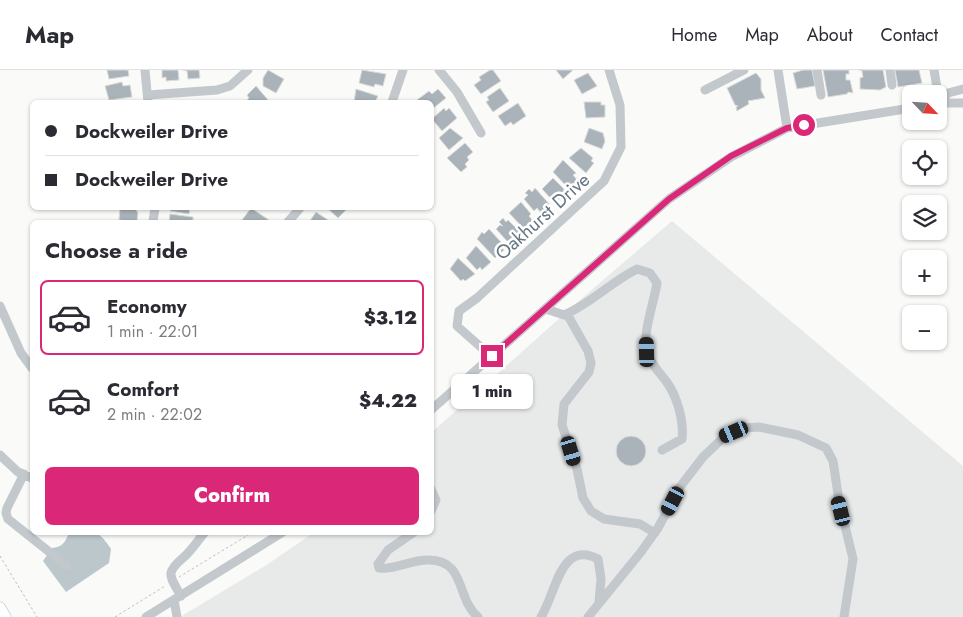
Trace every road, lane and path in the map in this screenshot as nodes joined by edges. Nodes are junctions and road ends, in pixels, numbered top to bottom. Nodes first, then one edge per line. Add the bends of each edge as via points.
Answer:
1 (145, 70) edge
2 (248, 70) edge
3 (403, 70) edge
4 (439, 70) edge
5 (609, 70) edge
6 (742, 70) edge
7 (778, 70) edge
8 (817, 70) edge
9 (890, 70) edge
10 (934, 70) edge
11 (892, 85) dead end
12 (936, 85) edge
13 (963, 89) edge
14 (705, 90) dead end
15 (948, 93) edge
16 (821, 95) dead end
17 (148, 99) edge
18 (393, 100) edge
19 (948, 103) edge
20 (963, 103) edge
21 (902, 109) edge
22 (787, 128) junction
23 (480, 133) dead end
24 (298, 210) edge
25 (290, 220) edge
26 (0, 306) edge
27 (546, 309) junction
28 (567, 314) junction
29 (492, 356) junction
30 (30, 365) edge
31 (434, 407) edge
32 (662, 450) dead end
33 (0, 454) edge
34 (24, 474) junction
35 (30, 477) edge
36 (655, 533) junction
37 (202, 535) edge
38 (248, 535) edge
39 (278, 535) edge
40 (410, 535) edge
41 (0, 556) edge
42 (67, 566) dead end
43 (173, 581) junction
44 (178, 598) junction
45 (599, 602) junction
46 (0, 607) edge
47 (6, 617) edge
48 (37, 617) edge
49 (115, 617) edge
50 (146, 617) edge
51 (177, 617) edge
52 (478, 617) edge
53 (541, 617) edge
54 (588, 617) edge
55 (844, 617) edge

1 - 17 street
2 - 17 street via 230,86 217,90
3 - 18 street
4 - 23 street via 458,92
5 - 29 street, Oakhurst Drive via 620,105 621,147 604,181 477,298 459,310 458,326
6 - 14 street
7 - 22 street
8 - 16 street
9 - 11 street
10 - 12 street
13 - 15 street
19 - 20 street
21 - 22 street
22 - 27 street via 731,156 669,199
24 - 25 street
26 - 30 street
27 - 28 street
27 - 29 street
28 - 32 street via 637,269 650,273 657,283 646,332 647,352 676,398 683,430 682,439
28 - 36 street via 588,351 591,363 589,372 564,404 562,425 583,498 591,512 604,519 640,524
29 - 31 street
33 - 34 street
34 - 35 street
34 - 42 street via 7,508 8,519
36 - 45 street
36 - 55 street via 680,487 703,457 724,437 744,428 759,427 798,435 826,448 833,461 853,559
37 - 43 street via 185,556 175,562 171,574
38 - 43 path
39 - 44 street
40 - 52 street via 388,550 378,564 379,568 430,560 451,566 458,576 468,607
41 - 48 path
43 - 44 street
43 - 49 path
44 - 50 street
44 - 51 street
45 - 53 street via 601,579 598,559 586,552 576,554 561,570
45 - 54 street
46 - 47 main road

